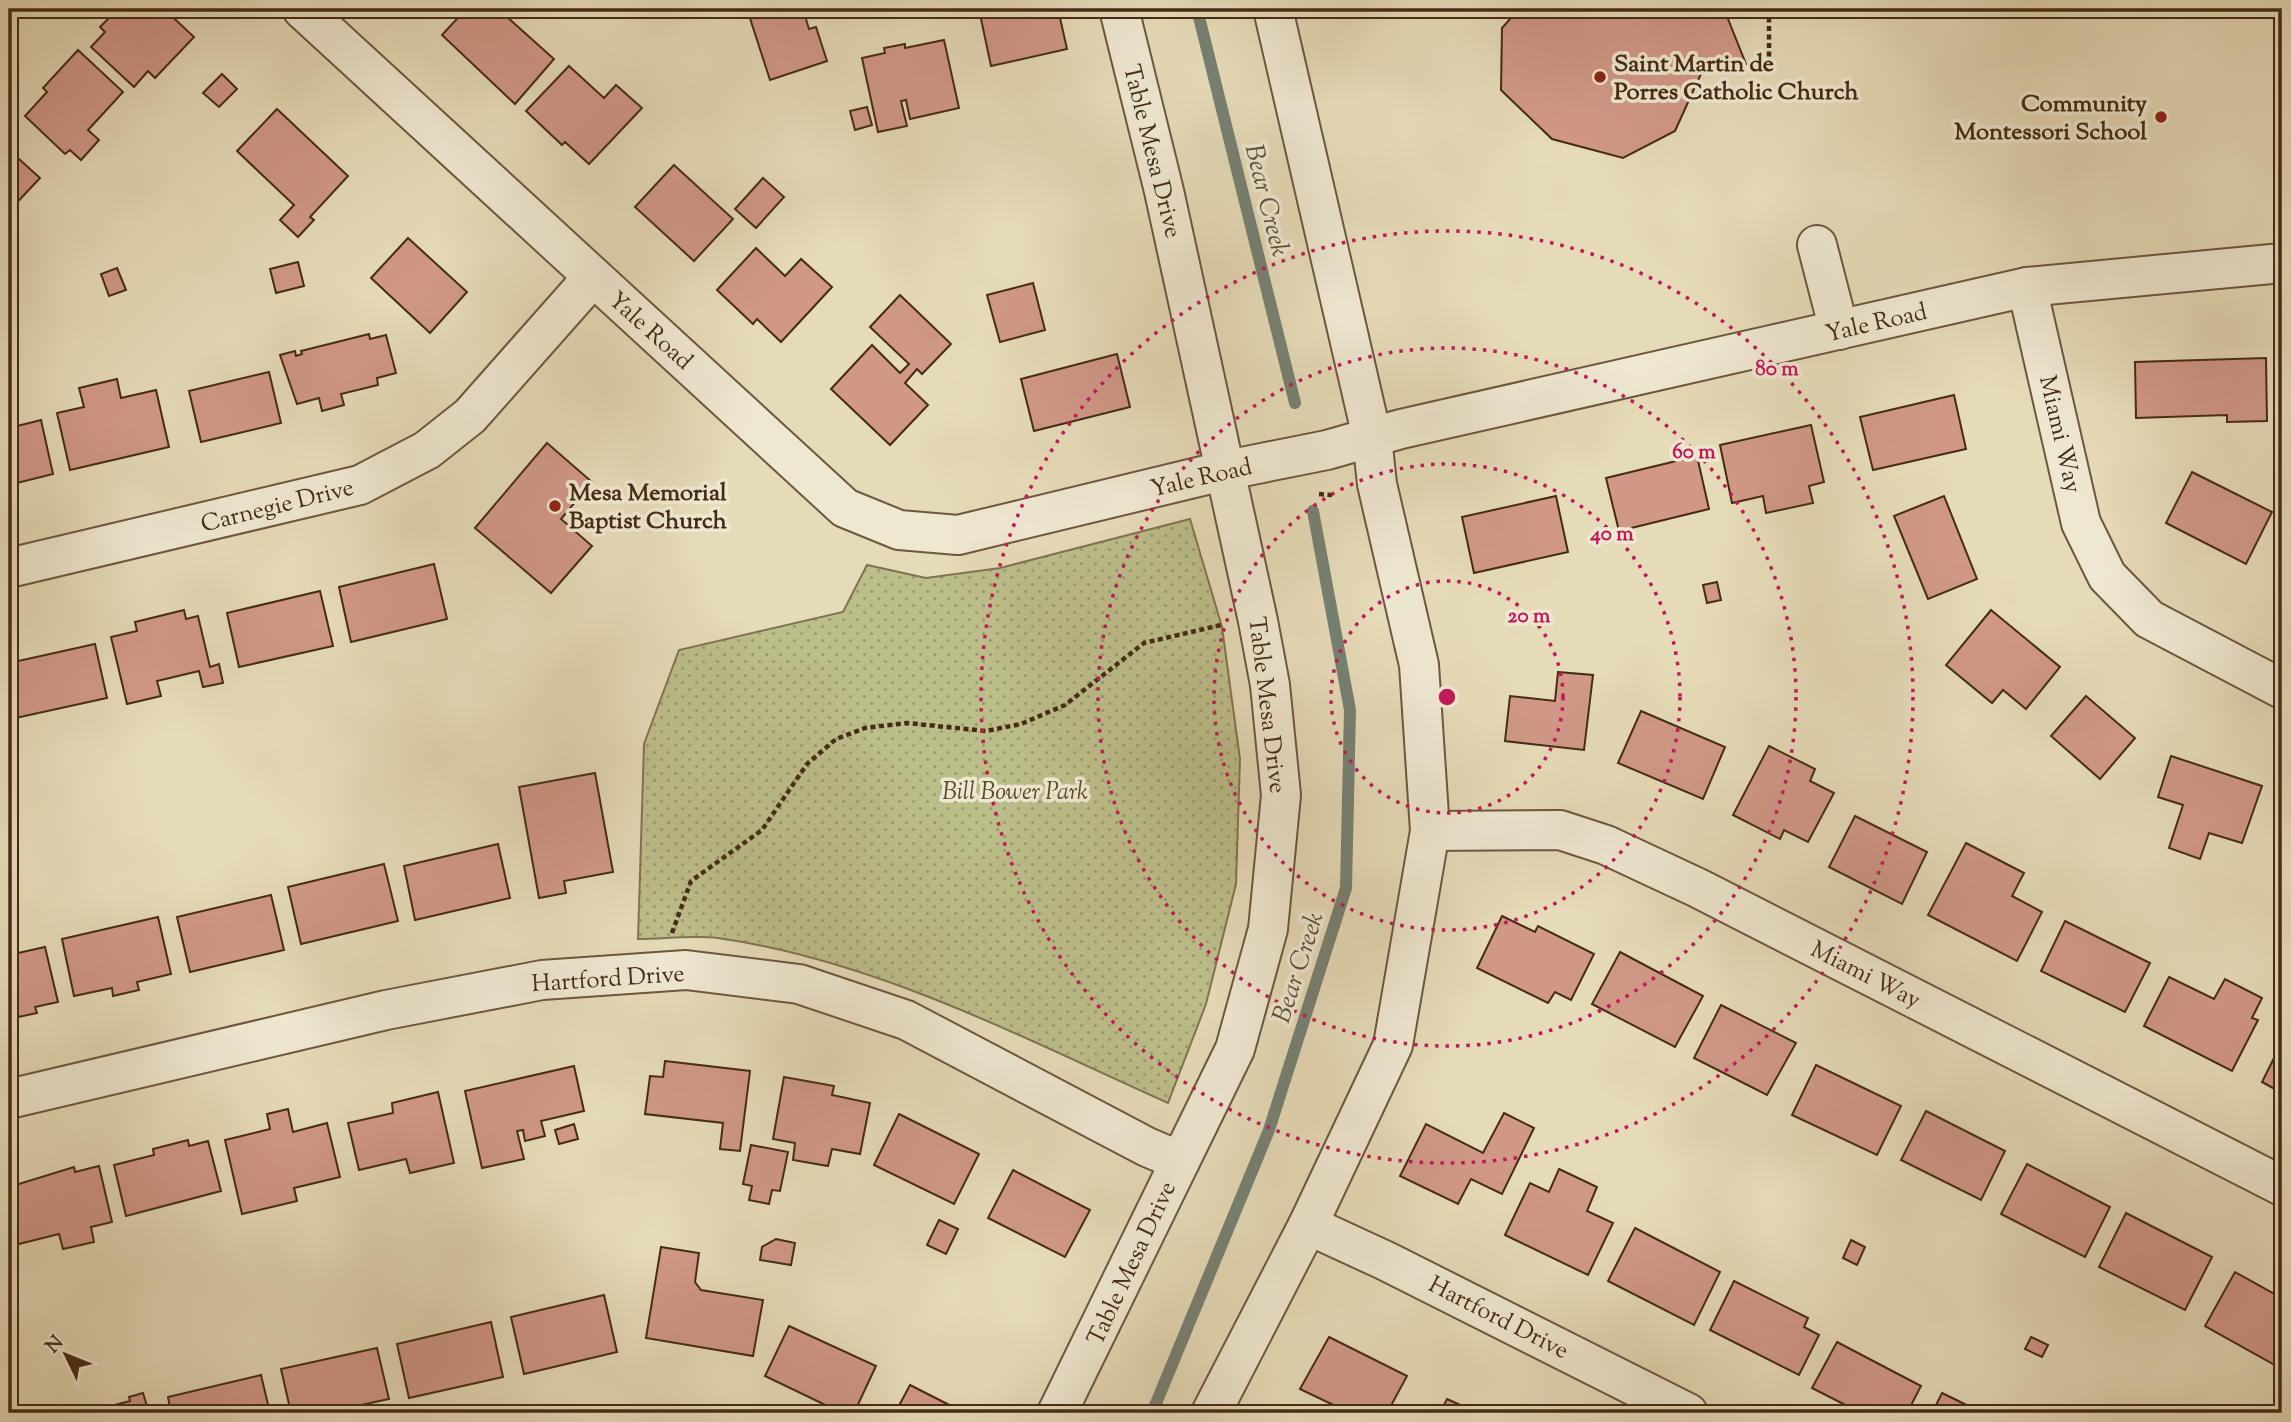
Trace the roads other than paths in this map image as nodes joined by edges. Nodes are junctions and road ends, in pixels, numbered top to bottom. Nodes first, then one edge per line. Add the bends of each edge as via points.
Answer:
1 (302, 9) edge
2 (1119, 9) edge
3 (1273, 9) edge
4 (1816, 245) dead end
5 (2282, 263) edge
6 (593, 277) junction
7 (2027, 287) junction
8 (1839, 330) junction
9 (1372, 437) junction
10 (1227, 470) junction
11 (9, 568) edge
12 (2282, 689) edge
13 (1430, 831) junction
14 (9, 1099) edge
15 (1180, 1161) junction
16 (2282, 1186) edge
17 (1308, 1225) junction
18 (1057, 1413) edge
19 (1211, 1413) edge
20 (1688, 1413) edge

1 - 6 street, Yale Road
2 - 10 street, Table Mesa Drive
3 - 9 street
4 - 8 street
5 - 7 street, Yale Road
6 - 10 street, Yale Road via 845,508 900,530 958,535
6 - 11 street, Carnegie Drive via 470,416 427,450 360,485
7 - 8 street, Yale Road
7 - 12 street, Miami Way via 2081,523 2107,576 2149,619
8 - 9 street, Yale Road
9 - 10 street, Yale Road
9 - 13 street via 1377,484 1419,665
10 - 15 street, Table Mesa Drive via 1270,685 1281,795 1268,929 1236,1049
13 - 16 street, Miami Way via 1560,830 1606,845
13 - 17 street via 1393,1045
14 - 15 street, Hartford Drive via 386,1010 542,980 685,970 799,984 906,1020
15 - 18 street, Table Mesa Drive
17 - 19 street
17 - 20 street, Hartford Drive

